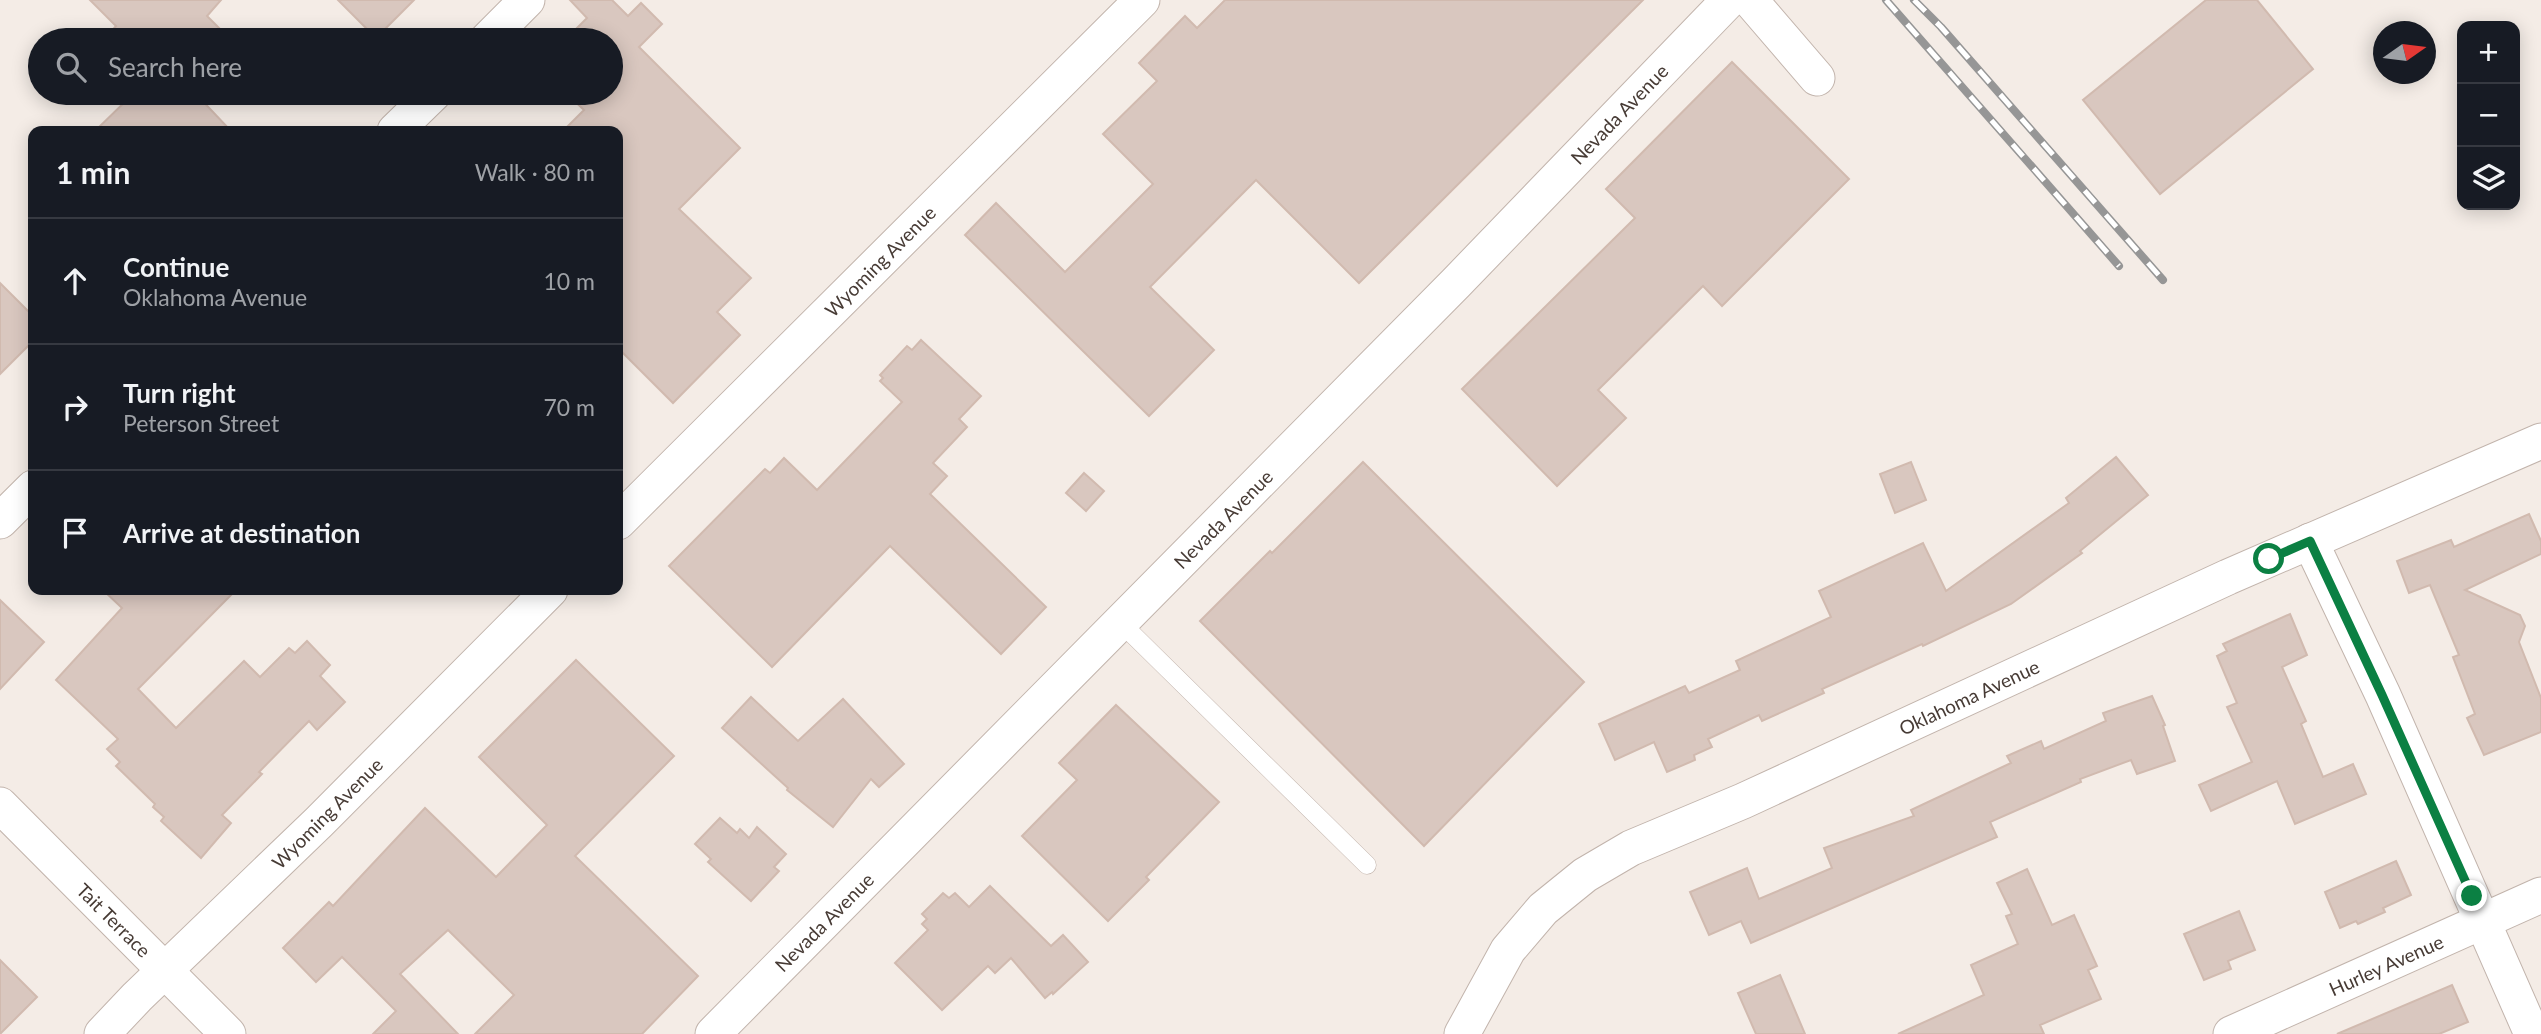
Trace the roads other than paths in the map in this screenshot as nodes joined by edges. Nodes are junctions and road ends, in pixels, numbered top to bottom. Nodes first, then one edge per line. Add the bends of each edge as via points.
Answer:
1 (527, 0) edge
2 (1142, 0) edge
3 (1729, 0) edge
4 (1750, 0) edge
5 (499, 28) edge
6 (1816, 78) dead end
7 (422, 105) edge
8 (400, 126) edge
9 (2541, 441) edge
10 (28, 493) edge
11 (623, 517) edge
12 (0, 521) edge
13 (2310, 541) junction
14 (545, 595) edge
15 (1120, 622) junction
16 (0, 805) edge
17 (1367, 865) dead end
18 (2541, 895) edge
19 (2483, 921) junction
20 (164, 971) junction
21 (102, 1034) edge
22 (228, 1034) edge
23 (713, 1034) edge
24 (1462, 1034) edge
25 (2231, 1034) edge
26 (2532, 1034) edge

1 - 5 street
2 - 11 street, Wyoming Avenue
3 - 15 street, Nevada Avenue
4 - 6 street
7 - 8 street
9 - 13 street, Oklahoma Avenue
10 - 12 street
13 - 19 street
13 - 24 street, Oklahoma Avenue via 1755,796 1631,848 1585,875 1543,909 1508,950
14 - 20 street, Wyoming Avenue
15 - 17 lane
15 - 23 street, Nevada Avenue
16 - 20 street, Tait Terrace
18 - 19 street, Hurley Avenue
19 - 25 street, Hurley Avenue
19 - 26 street
20 - 21 street, Wyoming Avenue
20 - 22 street, Tait Terrace

